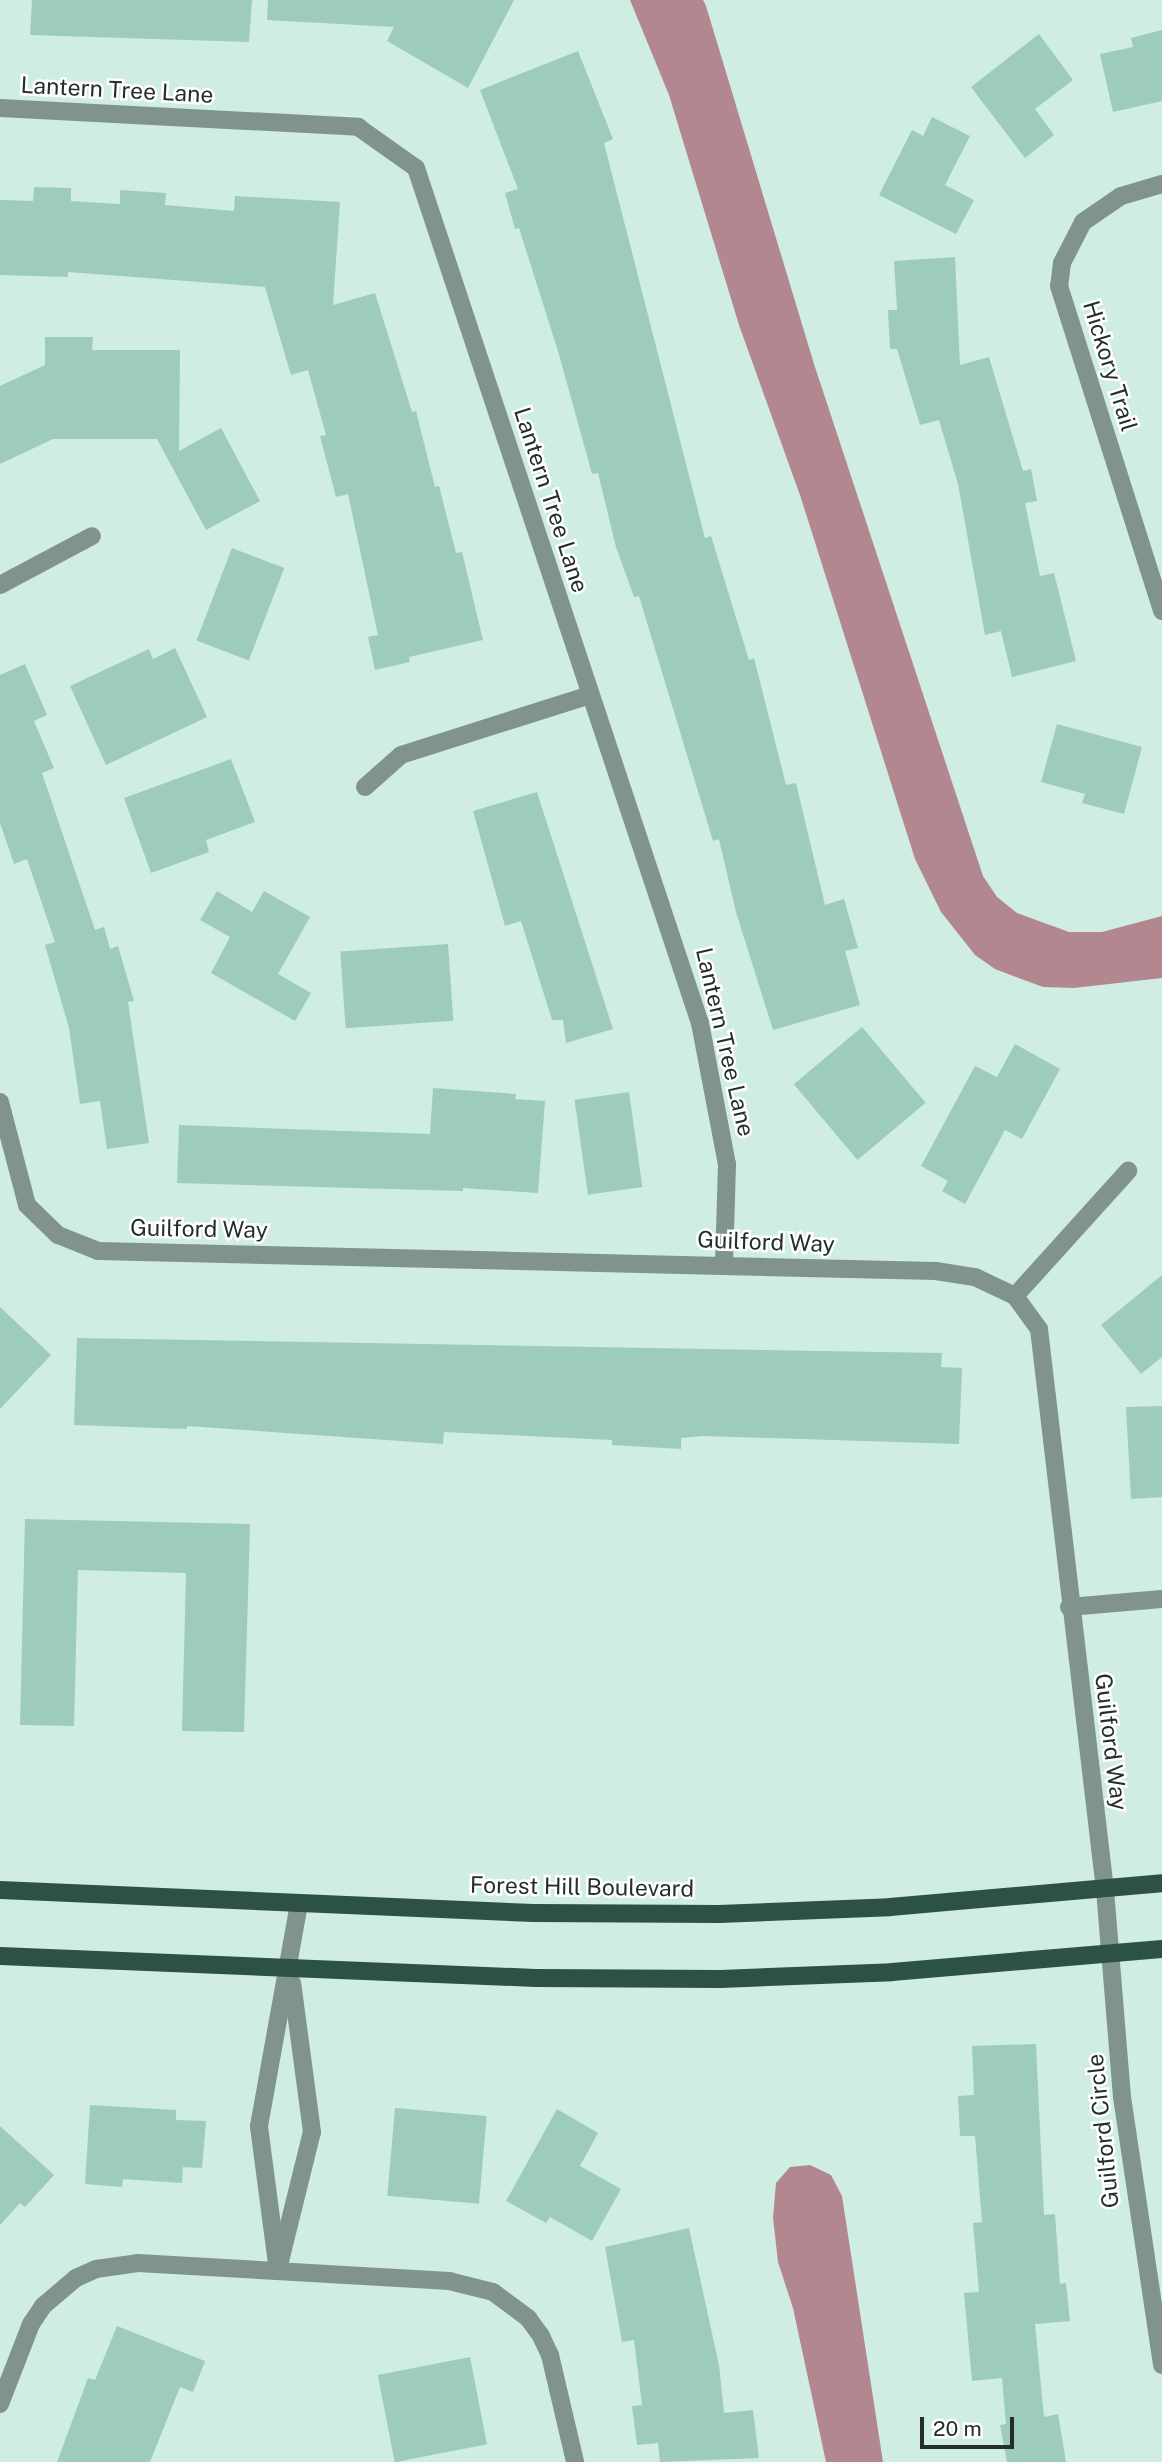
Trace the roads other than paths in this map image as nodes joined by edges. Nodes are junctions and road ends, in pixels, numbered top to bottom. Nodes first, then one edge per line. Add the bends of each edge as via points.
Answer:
1 (0, 108) edge
2 (1162, 184) edge
3 (92, 536) dead end
4 (0, 585) edge
5 (1162, 611) edge
6 (590, 695) junction
7 (365, 787) dead end
8 (0, 1102) edge
9 (1128, 1171) dead end
10 (724, 1264) junction
11 (1015, 1296) junction
12 (1162, 1599) edge
13 (1069, 1606) junction
14 (1162, 1883) edge
15 (0, 1890) edge
16 (1105, 1890) junction
17 (299, 1903) junction
18 (1162, 1949) edge
19 (0, 1955) edge
20 (1111, 1956) junction
21 (290, 1969) junction
22 (278, 2271) junction
23 (1162, 2365) edge
24 (0, 2404) edge
25 (575, 2462) edge

1 - 6 street, Lantern Tree Lane via 358,127 416,168
2 - 5 street, Hickory Trail via 1121,196 1083,222 1062,263 1059,286
3 - 4 street
6 - 7 street via 401,755
6 - 10 street, Lantern Tree Lane via 700,1023 727,1164
8 - 10 street, Guilford Way via 27,1205 58,1235 98,1251
9 - 11 street
10 - 11 street, Guilford Way via 936,1271 975,1277
11 - 13 street, Guilford Way via 1039,1329
12 - 13 street
13 - 16 street, Guilford Way
14 - 16 main road, Forest Hill Boulevard
15 - 17 main road, Forest Hill Boulevard
16 - 17 main road, Forest Hill Boulevard via 890,1907 719,1914 534,1913
16 - 20 street, Guilford Circle
17 - 21 street
18 - 20 main road
19 - 21 main road
20 - 21 main road via 721,1979
20 - 23 street, Guilford Circle via 1134,2197
21 - 22 street via 259,2126
21 - 22 street via 312,2132
22 - 24 street via 138,2263 96,2269 76,2278 43,2306 31,2324
22 - 25 street via 449,2281 473,2285 512,2304 534,2327 550,2356

